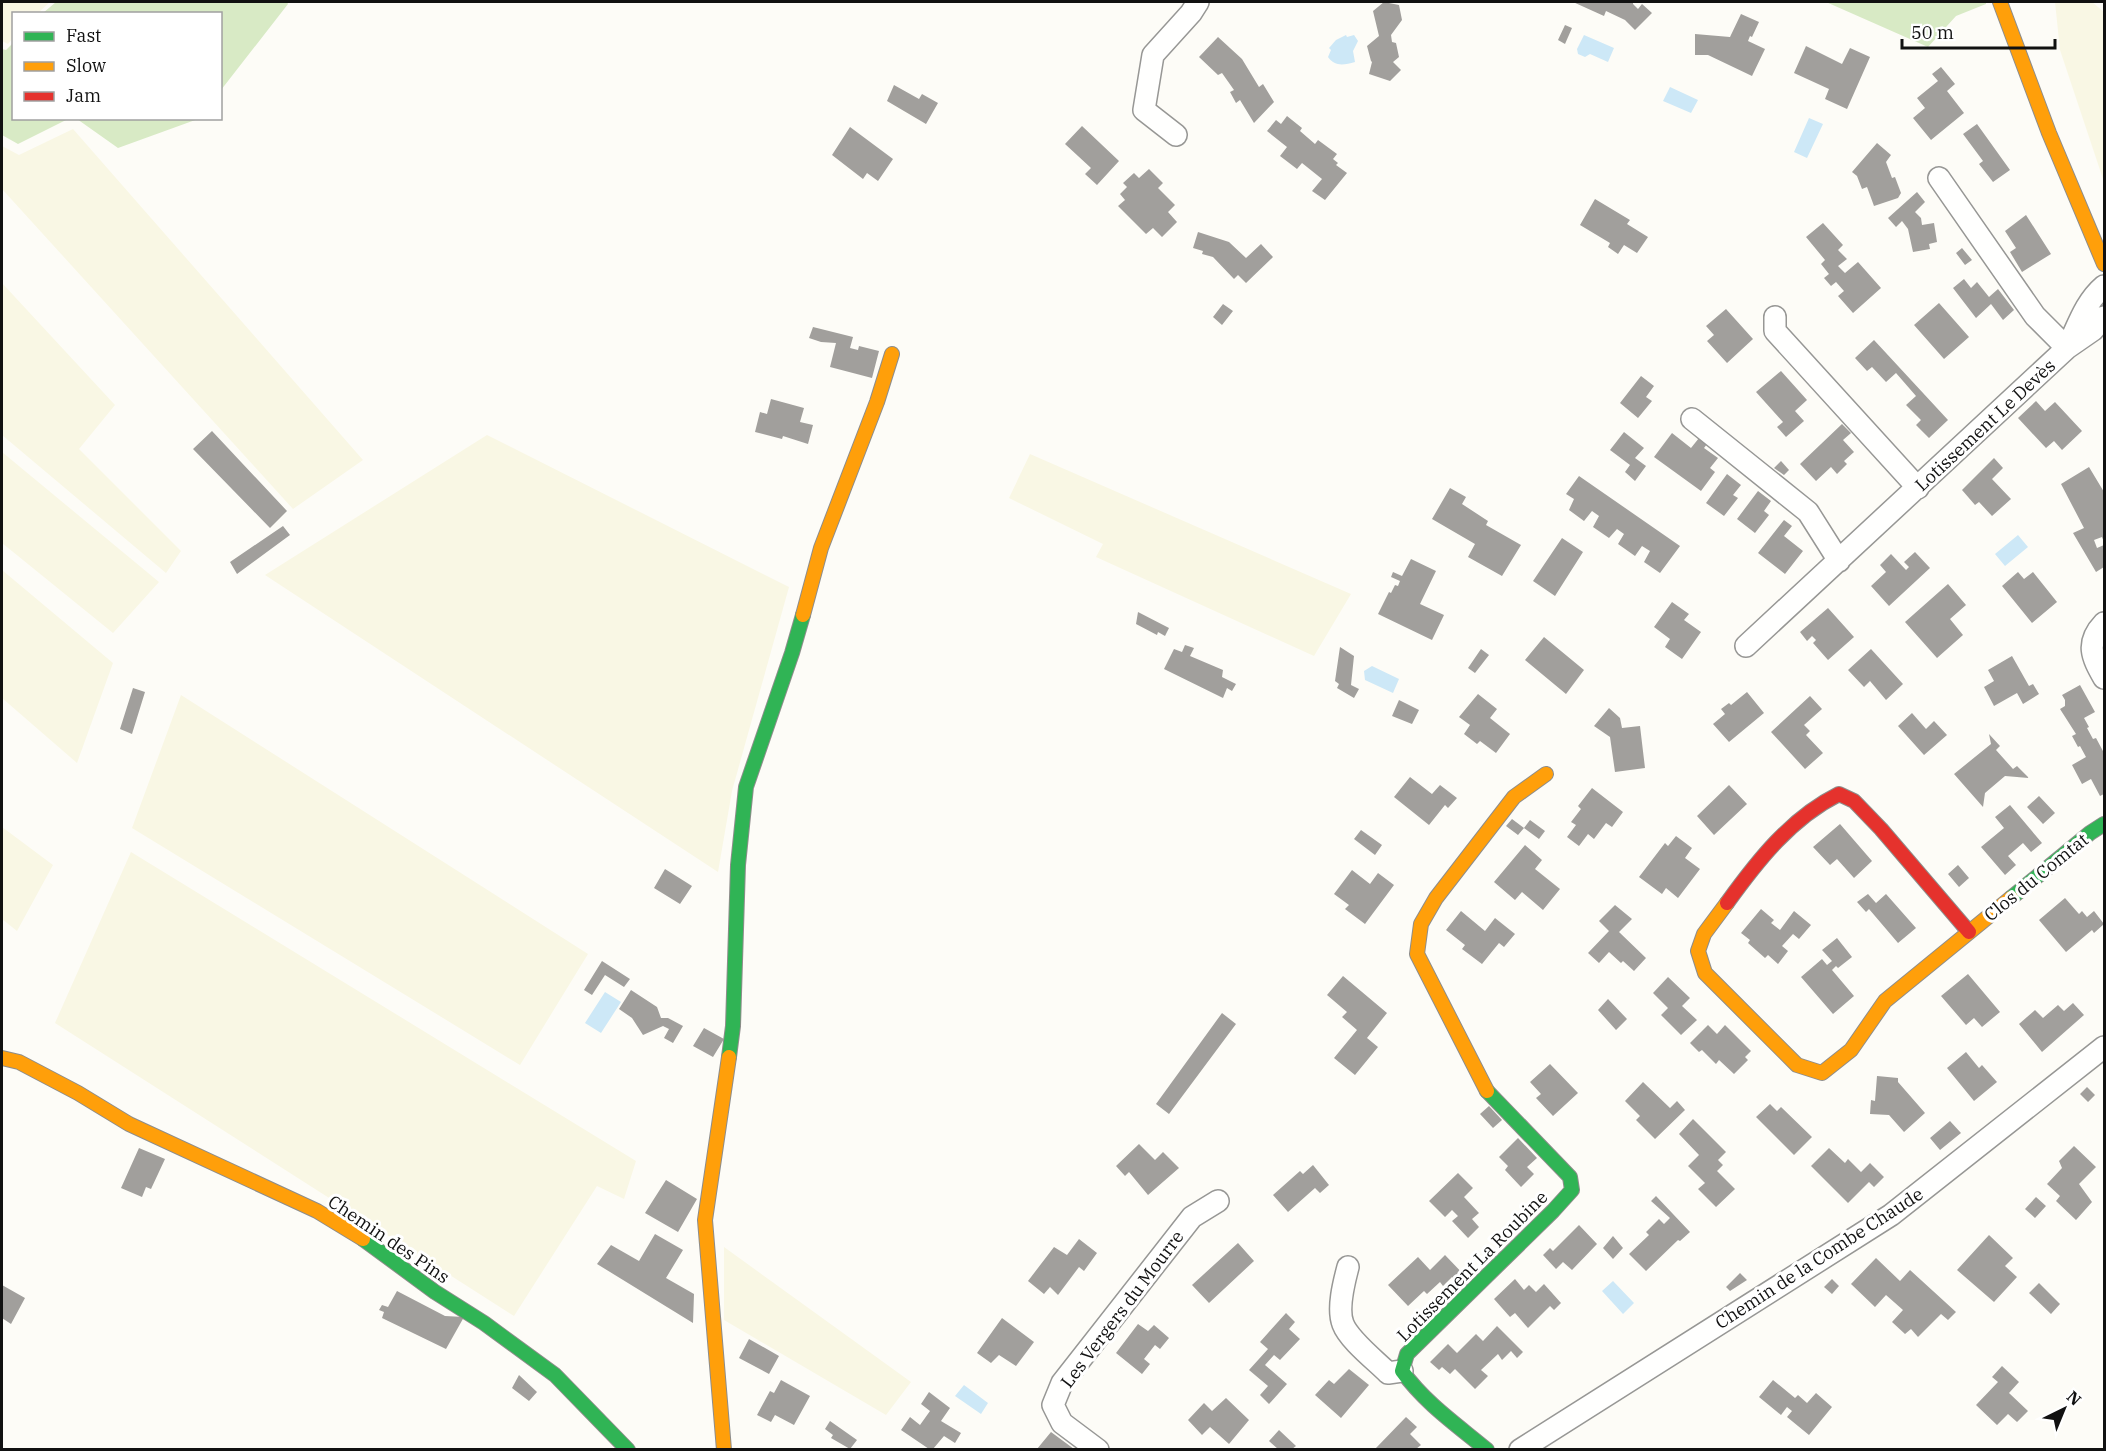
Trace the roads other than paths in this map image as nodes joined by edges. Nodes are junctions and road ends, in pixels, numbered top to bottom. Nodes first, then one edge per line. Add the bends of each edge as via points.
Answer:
1 (1198, 2) edge
2 (2000, 2) edge
3 (1176, 135) dead end
4 (1939, 178) dead end
5 (2104, 264) edge
6 (2104, 286) edge
7 (1775, 317) dead end
8 (2101, 326) edge
9 (2067, 348) junction
10 (892, 354) dead end
11 (1692, 419) dead end
12 (1918, 488) junction
13 (1839, 561) junction
14 (2104, 623) edge
15 (1746, 646) dead end
16 (2104, 678) edge
17 (1546, 774) dead end
18 (2104, 824) edge
19 (1969, 932) junction
20 (2104, 1047) edge
21 (2, 1058) edge
22 (1218, 1201) dead end
23 (1348, 1267) dead end
24 (1402, 1371) junction
25 (628, 1449) edge
26 (724, 1449) edge
27 (1098, 1449) edge
28 (1487, 1449) edge
29 (1520, 1449) edge

1 - 3 street via 1153,55 1144,110
2 - 5 street
4 - 9 street, Lotissement Le Devès via 2035,316
6 - 9 street via 2084,311
7 - 12 street via 1775,331
8 - 9 street
9 - 12 street, Lotissement Le Devès
10 - 26 street via 821,548 792,653 746,787 738,865 733,1026 705,1220
11 - 13 street via 1808,512
12 - 13 street, Lotissement Le Devès
13 - 15 street, Lotissement Le Devès
14 - 16 street via 2092,639 2092,653
17 - 24 street, Lotissement La Roubine via 1514,797 1436,898 1421,924 1417,954 1485,1089 1570,1177 1572,1190 1407,1354
18 - 19 street, Clos du Comtat
19 - 19 street, Clos du Comtat via 1885,1001 1851,1050 1822,1073 1797,1065 1705,973 1698,951 1704,934 1756,863 1786,831 1839,794 1861,808
20 - 29 street, Chemin de la Combe Chaude via 1891,1215
21 - 25 street, Chemin des Pins via 19,1062 129,1124 317,1210 349,1229 555,1375
22 - 27 street, Les Vergers du Mourre via 1192,1217 1062,1383 1053,1405 1062,1423
23 - 24 street via 1342,1291 1342,1322 1388,1373
24 - 28 street, Lotissement La Roubine via 1413,1387

